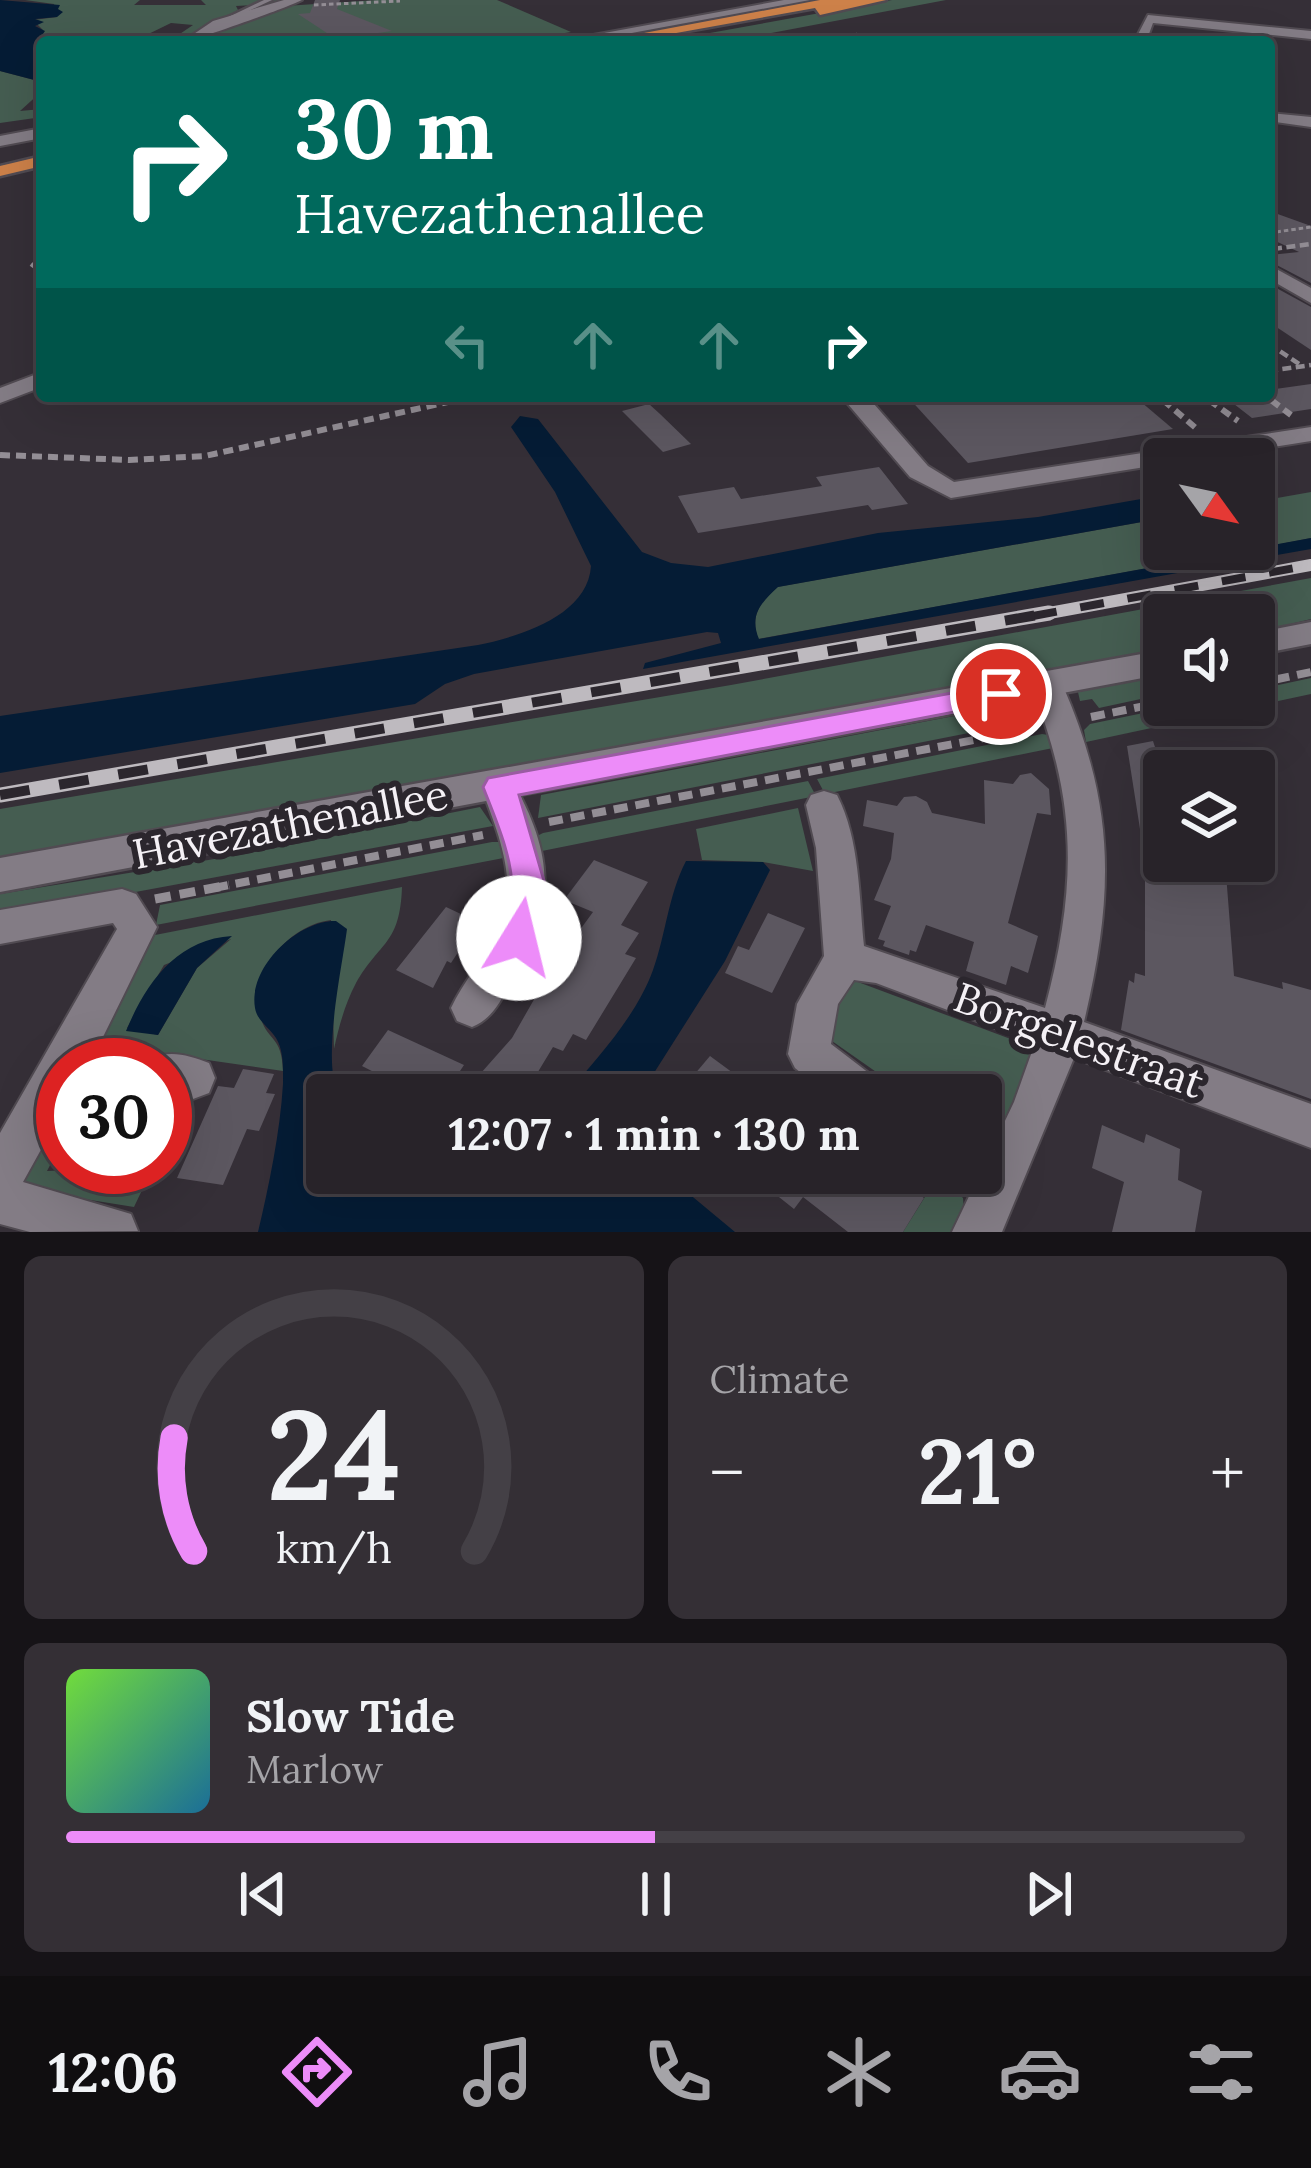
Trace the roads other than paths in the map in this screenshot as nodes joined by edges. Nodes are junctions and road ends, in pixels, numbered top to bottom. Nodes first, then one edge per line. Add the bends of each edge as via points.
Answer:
1 (296, 0) edge
2 (804, 0) edge
3 (842, 0) edge
4 (880, 0) edge
5 (275, 2) edge
6 (1311, 35) edge
7 (198, 36) edge
8 (596, 36) edge
9 (637, 36) edge
10 (680, 36) edge
11 (1143, 36) edge
12 (36, 119) edge
13 (1275, 119) edge
14 (1311, 122) edge
15 (0, 124) edge
16 (36, 134) edge
17 (0, 141) edge
18 (36, 149) edge
19 (0, 158) edge
20 (36, 163) edge
21 (0, 172) edge
22 (1275, 275) edge
23 (1311, 297) edge
24 (36, 380) edge
25 (0, 392) edge
26 (861, 402) edge
27 (1301, 424) edge
28 (1311, 633) edge
29 (1275, 640) edge
30 (1143, 666) edge
31 (1047, 686) junction
32 (500, 787) junction
33 (824, 805) dead end
34 (0, 875) edge
35 (0, 927) edge
36 (845, 962) junction
37 (472, 1008) dead end
38 (1061, 1035) junction
39 (79, 1038) edge
40 (835, 1074) edge
41 (36, 1115) edge
42 (1311, 1126) edge
43 (1002, 1151) edge
44 (0, 1178) edge
45 (984, 1194) edge
46 (0, 1200) edge
47 (114, 1231) edge
48 (976, 1232) edge

1 - 5 street
2 - 8 street
3 - 9 main road
4 - 10 main road
5 - 7 street
6 - 11 street via 1148,19
12 - 15 street
13 - 14 street
16 - 17 street
18 - 19 main road
20 - 21 main road
22 - 23 street
24 - 25 street
26 - 27 street via 914,471 951,490 1265,442
28 - 29 main road
30 - 31 main road, Havezathenallee
31 - 32 main road, Havezathenallee
31 - 38 street via 1076,747 1088,831 1078,955
32 - 34 main road, Havezathenallee
32 - 37 street via 516,828 528,911
33 - 36 street
35 - 39 street, Havezathenallee via 122,905 137,927 133,940
36 - 38 street, Borgelestraat via 877,964
36 - 40 street via 807,1030 810,1054
38 - 42 street, Borgelestraat
38 - 43 street
41 - 44 street
45 - 48 street
46 - 47 street

